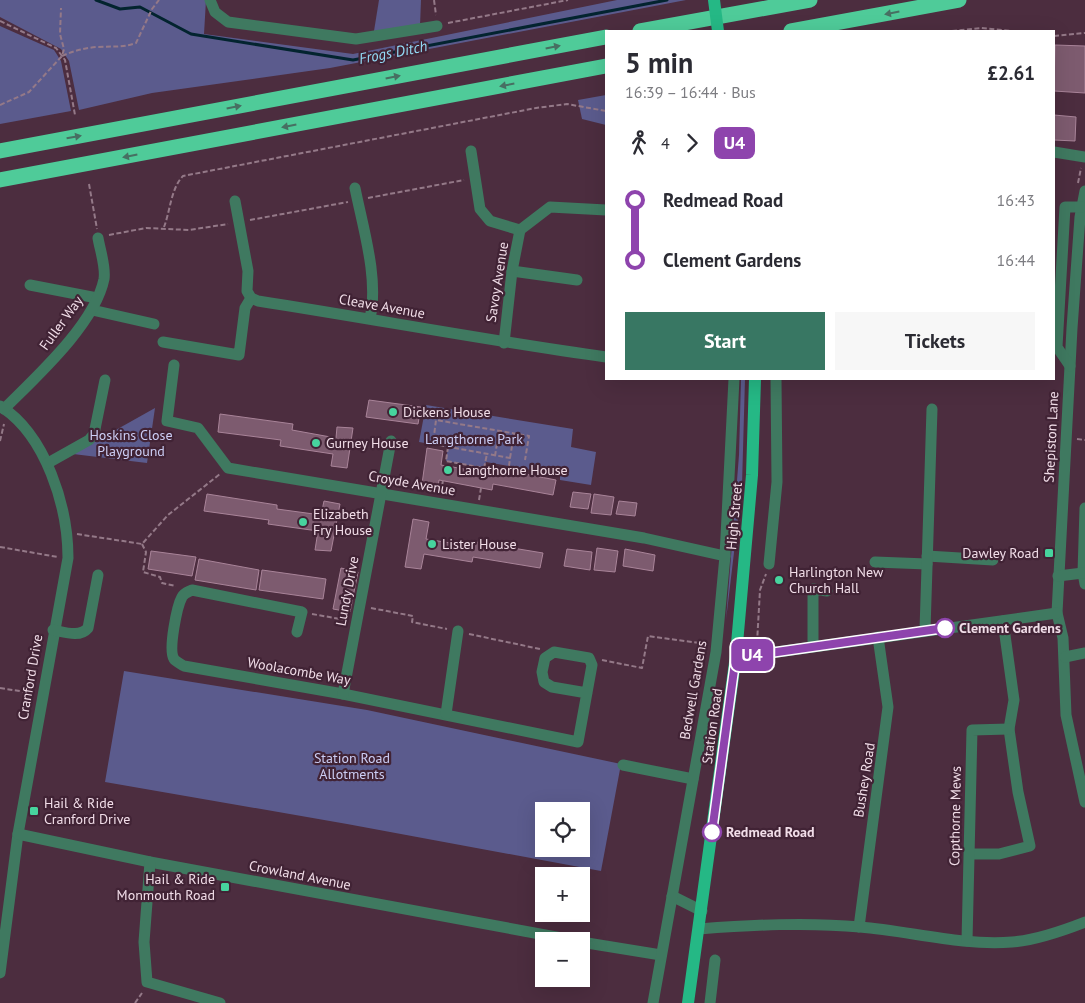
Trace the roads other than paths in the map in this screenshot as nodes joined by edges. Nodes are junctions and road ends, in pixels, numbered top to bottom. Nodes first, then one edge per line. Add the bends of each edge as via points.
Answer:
1 (210, 0) edge
2 (714, 0) edge
3 (810, 0) edge
4 (959, 0) edge
5 (437, 26) road end
6 (645, 30) edge
7 (718, 30) edge
8 (796, 30) edge
9 (605, 38) edge
10 (605, 66) edge
11 (0, 151) edge
12 (471, 151) dead end
13 (1055, 152) edge
14 (1085, 156) edge
15 (0, 180) edge
16 (355, 188) dead end
17 (1085, 191) edge
18 (235, 201) dead end
19 (1082, 207) junction
20 (605, 210) edge
21 (520, 230) junction
22 (98, 238) road end
23 (1082, 240) edge
24 (1058, 258) edge
25 (512, 271) junction
26 (577, 280) dead end
27 (30, 285) dead end
28 (97, 298) junction
29 (251, 298) junction
30 (92, 310) junction
31 (370, 318) junction
32 (154, 324) dead end
33 (163, 342) dead end
34 (504, 343) junction
35 (605, 357) edge
36 (174, 365) dead end
37 (1070, 366) junction
38 (105, 380) dead end
39 (734, 380) edge
40 (755, 380) edge
41 (776, 380) edge
42 (932, 408) dead end
43 (4, 409) edge
44 (391, 441) dead end
45 (48, 463) junction
46 (381, 494) junction
47 (1085, 508) edge
48 (725, 556) junction
49 (927, 560) junction
50 (993, 560) dead end
51 (875, 562) dead end
52 (769, 564) road end
53 (98, 576) dead end
54 (1058, 576) junction
55 (1084, 578) edge
56 (827, 591) dead end
57 (1057, 613) junction
58 (1003, 621) junction
59 (53, 630) junction
60 (925, 630) junction
61 (458, 631) road end
62 (297, 632) dead end
63 (878, 637) junction
64 (813, 646) junction
65 (1085, 653) edge
66 (736, 655) junction
67 (1065, 657) junction
68 (587, 693) junction
69 (343, 694) junction
70 (446, 714) junction
71 (1009, 729) junction
72 (623, 765) dead end
73 (693, 779) junction
74 (1085, 802) edge
75 (18, 834) junction
76 (970, 854) junction
77 (150, 862) junction
78 (5, 891) edge
79 (672, 896) junction
80 (702, 910) junction
81 (1085, 922) edge
82 (859, 927) junction
83 (700, 929) junction
84 (535, 934) edge
85 (967, 941) junction
86 (590, 944) edge
87 (661, 955) junction
88 (714, 960) dead end
89 (0, 973) edge
90 (220, 1003) edge
91 (653, 1003) edge
92 (688, 1003) edge
93 (710, 1003) edge

1 - 5 street via 215,12 228,22 356,39
2 - 7 main road, bridge
3 - 6 highway
4 -> 8 highway
11 -> 9 highway
10 -> 15 highway
12 - 21 street via 480,209 490,221
13 - 14 street
16 - 31 street via 373,284 374,302
17 - 19 street, Shepiston Lane
18 - 29 street via 248,271 247,291
19 - 23 street, Shepiston Lane
19 - 24 street via 1064,207
20 - 21 street, Savoy Avenue via 550,207
21 - 25 street, Savoy Avenue
22 - 28 street, Fuller Way via 104,278
23 - 37 street, Shepiston Lane
24 - 37 street via 1057,347
25 - 26 street
25 - 34 street, Savoy Avenue
27 - 28 street
28 - 30 street, Fuller Way
29 - 31 street, Cleave Avenue
29 - 33 street via 245,308 239,355
30 - 32 street
30 - 43 street, Fuller Way via 44,370
31 - 34 street, Cleave Avenue
34 - 35 street, Cleave Avenue
36 - 46 street, Croyde Avenue via 168,421 198,428 228,468
37 - 54 street, Shepiston Lane
38 - 45 street via 94,434
39 - 48 street, Bedwell Gardens
40 - 66 main road, High Street via 752,475
41 - 52 street via 777,482
42 - 49 street
43 - 45 street, Cranford Drive via 33,440
44 - 46 street, Lundy Drive
45 - 59 street, Cranford Drive via 68,533 68,558
46 - 48 street, Croyde Avenue via 644,538
46 - 69 street, Lundy Drive
47 - 55 street
48 - 73 street, Bedwell Gardens via 717,646
49 - 50 street
49 - 51 street
49 - 60 street
53 - 59 street via 85,632
54 - 55 street
54 - 57 street, Shepiston Lane
56 - 64 street via 813,589
57 - 58 street
57 - 67 street
58 - 60 street
58 - 71 street via 1014,700
59 - 75 street, Cranford Drive
60 - 63 street
61 - 70 street
62 - 69 street, Woolacombe Way via 302,612 192,590 183,595 171,646 174,659 184,666
63 - 64 street
63 - 82 street, Bushey Road via 888,707
64 - 66 street
65 - 67 street
66 - 80 main road, Station Road
67 - 74 street via 1066,715 1078,744
68 - 68 street, Woolacombe Way via 592,665 589,658 554,652 545,658 544,682 552,687
68 - 70 street, Woolacombe Way via 578,742
69 - 70 street, Woolacombe Way
71 - 76 street, Copthorne Mews via 972,730
71 - 76 street via 1030,846 999,854
72 - 73 street
73 - 79 street, Bedwell Gardens
75 - 77 street, Crowland Avenue
75 - 78 street, Cranford Drive
76 - 85 street, Copthorne Mews
77 - 84 street, Crowland Avenue
77 - 90 street via 144,942 147,982
78 - 89 street, Cranford Drive
79 - 80 street
79 - 87 street, Bedwell Gardens
80 - 83 main road, Station Road
81 - 85 street via 1054,934 1012,942
82 - 83 street via 750,925
82 - 85 street
83 - 92 main road, Station Road
86 - 87 street, Crowland Avenue
87 - 91 street, Bedwell Gardens
88 - 93 street

